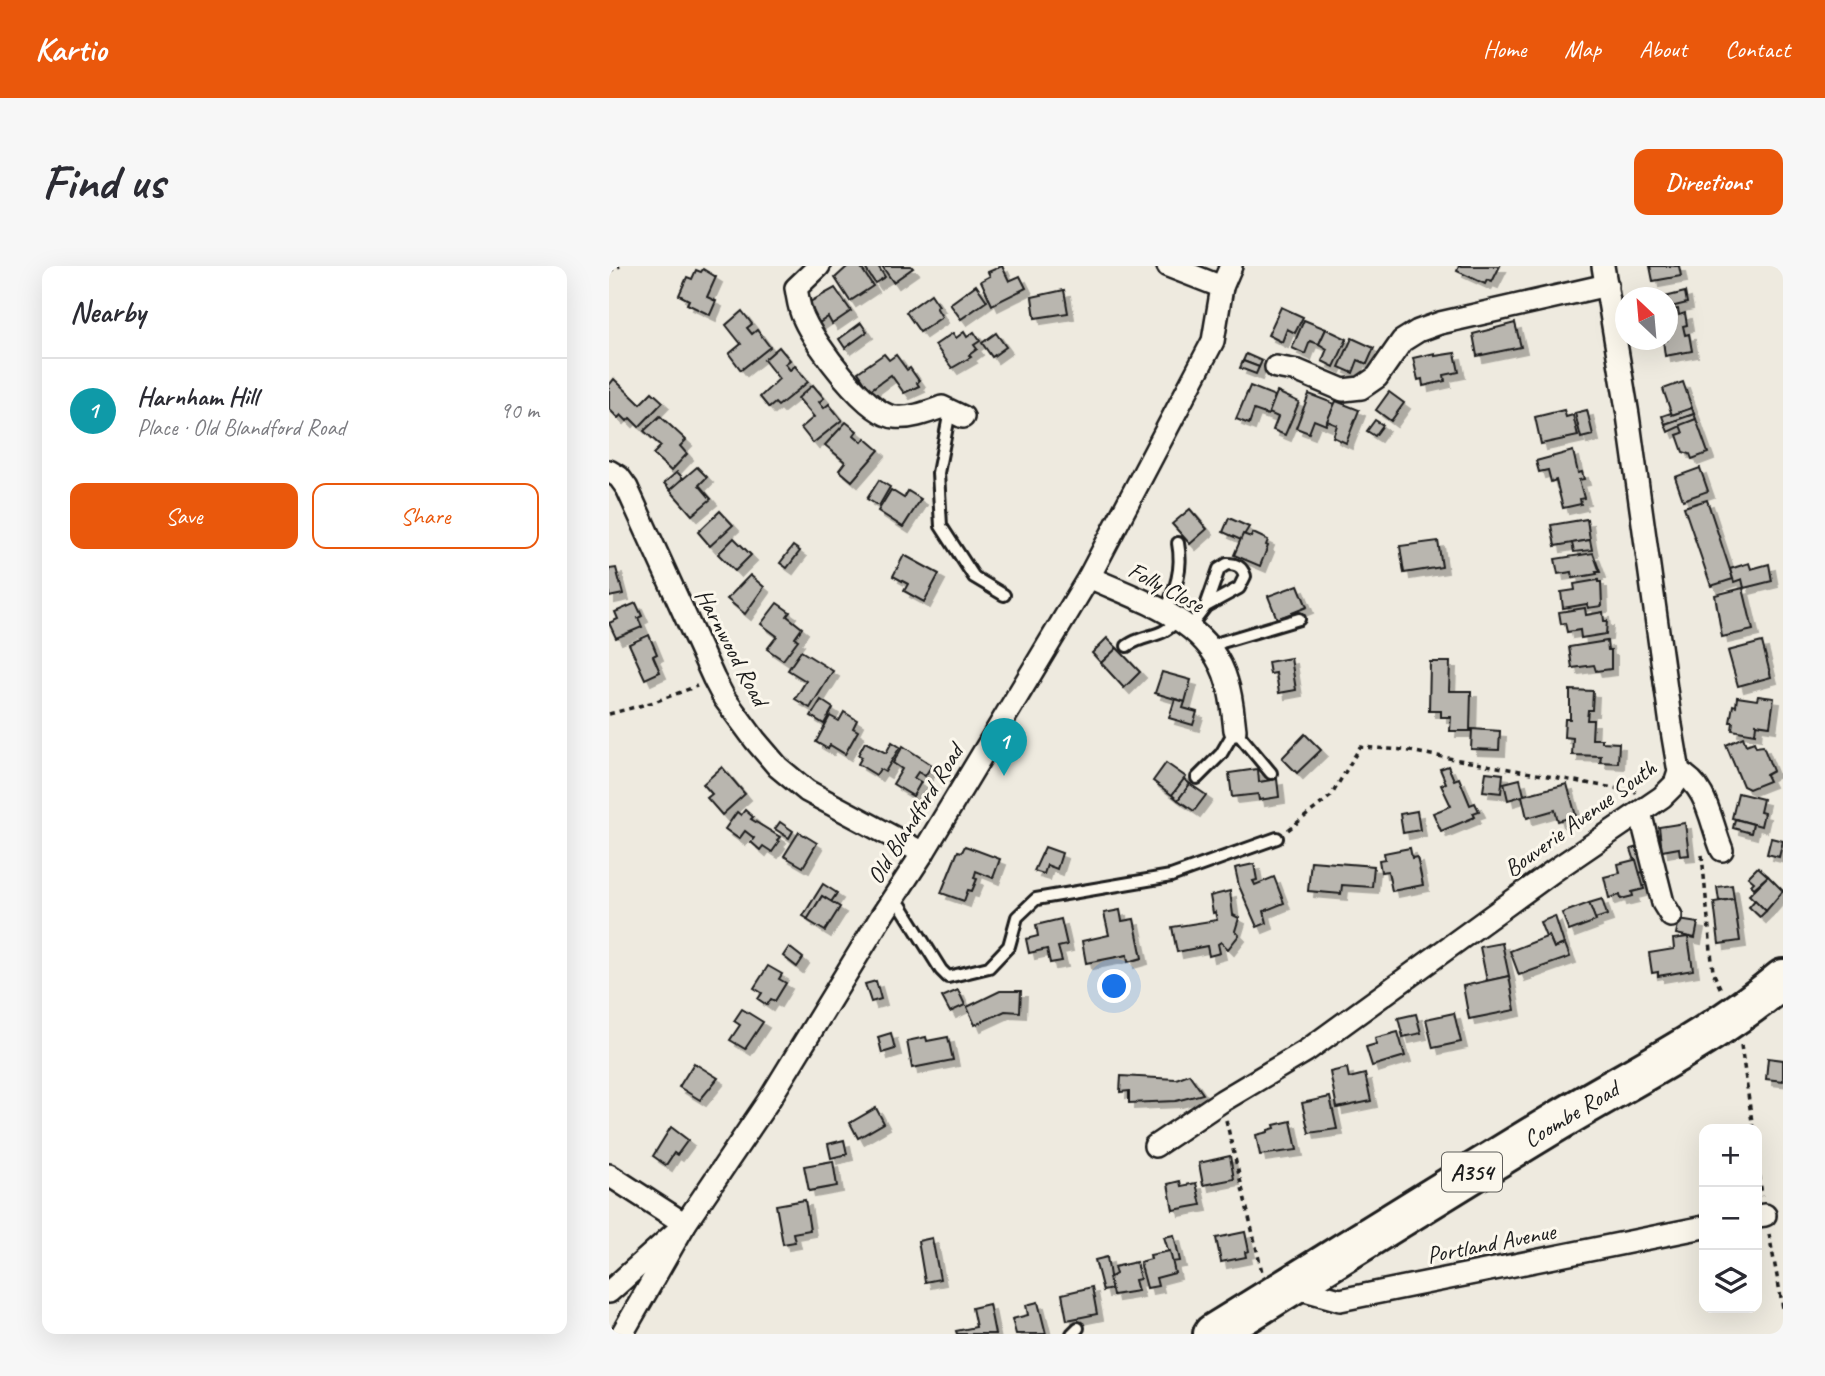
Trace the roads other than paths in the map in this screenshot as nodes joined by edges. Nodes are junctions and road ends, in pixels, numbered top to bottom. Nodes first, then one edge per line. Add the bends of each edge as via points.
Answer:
1 (819, 266) edge
2 (1168, 266) edge
3 (1231, 266) edge
4 (1605, 275) edge
5 (1222, 287) junction
6 (1276, 367) dead end
7 (957, 414) joint
8 (609, 471) edge
9 (1178, 543) dead end
10 (1089, 577) junction
11 (1004, 594) dead end
12 (1206, 606) dead end
13 (1177, 619) junction
14 (1299, 619) dead end
15 (1127, 646) dead end
16 (1211, 649) junction
17 (1235, 730) junction
18 (1679, 772) junction
19 (1271, 774) dead end
20 (1197, 778) dead end
21 (1640, 812) junction
22 (1277, 838) road end
23 (1722, 850) dead end
24 (923, 853) junction
25 (893, 900) junction
26 (1671, 916) dead end
27 (1783, 979) edge
28 (1155, 1146) dead end
29 (609, 1175) edge
30 (685, 1224) junction
31 (1699, 1228) edge
32 (609, 1292) edge
33 (1279, 1293) junction
34 (622, 1334) edge
35 (1213, 1334) edge

1 - 7 street via 796,288 803,318 867,403 893,418 942,407
2 - 5 street
3 - 5 street, Old Blandford Road
4 - 6 street via 1419,331 1402,341 1377,377 1361,388 1343,390
4 - 18 street, Bouverie Avenue South
5 - 10 street, Old Blandford Road via 1213,341
7 - 11 lane via 938,473 941,526 974,577
8 - 24 street, Harnwood Road via 627,488 714,679 755,740 807,791
9 - 13 lane
10 - 13 street, Folly Close
10 - 24 street, Old Blandford Road
12 - 13 lane
13 - 15 lane via 1165,632
13 - 16 street, Folly Close
14 - 16 lane
16 - 17 street, Folly Close via 1227,681
17 - 19 lane
17 - 20 lane via 1221,754
18 - 21 street, Bouverie Avenue South via 1675,784
18 - 23 street via 1702,792
21 - 26 street via 1663,903
21 - 28 street, Bouverie Avenue South via 1306,1051
22 - 25 lane via 1171,876 1036,899 1017,917 1009,946 989,967 949,977
24 - 25 street, Old Blandford Road
25 - 30 street, Old Blandford Road via 769,1100
27 - 33 highway, Coombe Road / A354 via 1690,1044
29 - 30 street
30 - 32 street
30 - 34 street, Old Blandford Road
31 - 33 street, Portland Avenue via 1340,1300
33 - 35 highway, Coombe Road / A354

